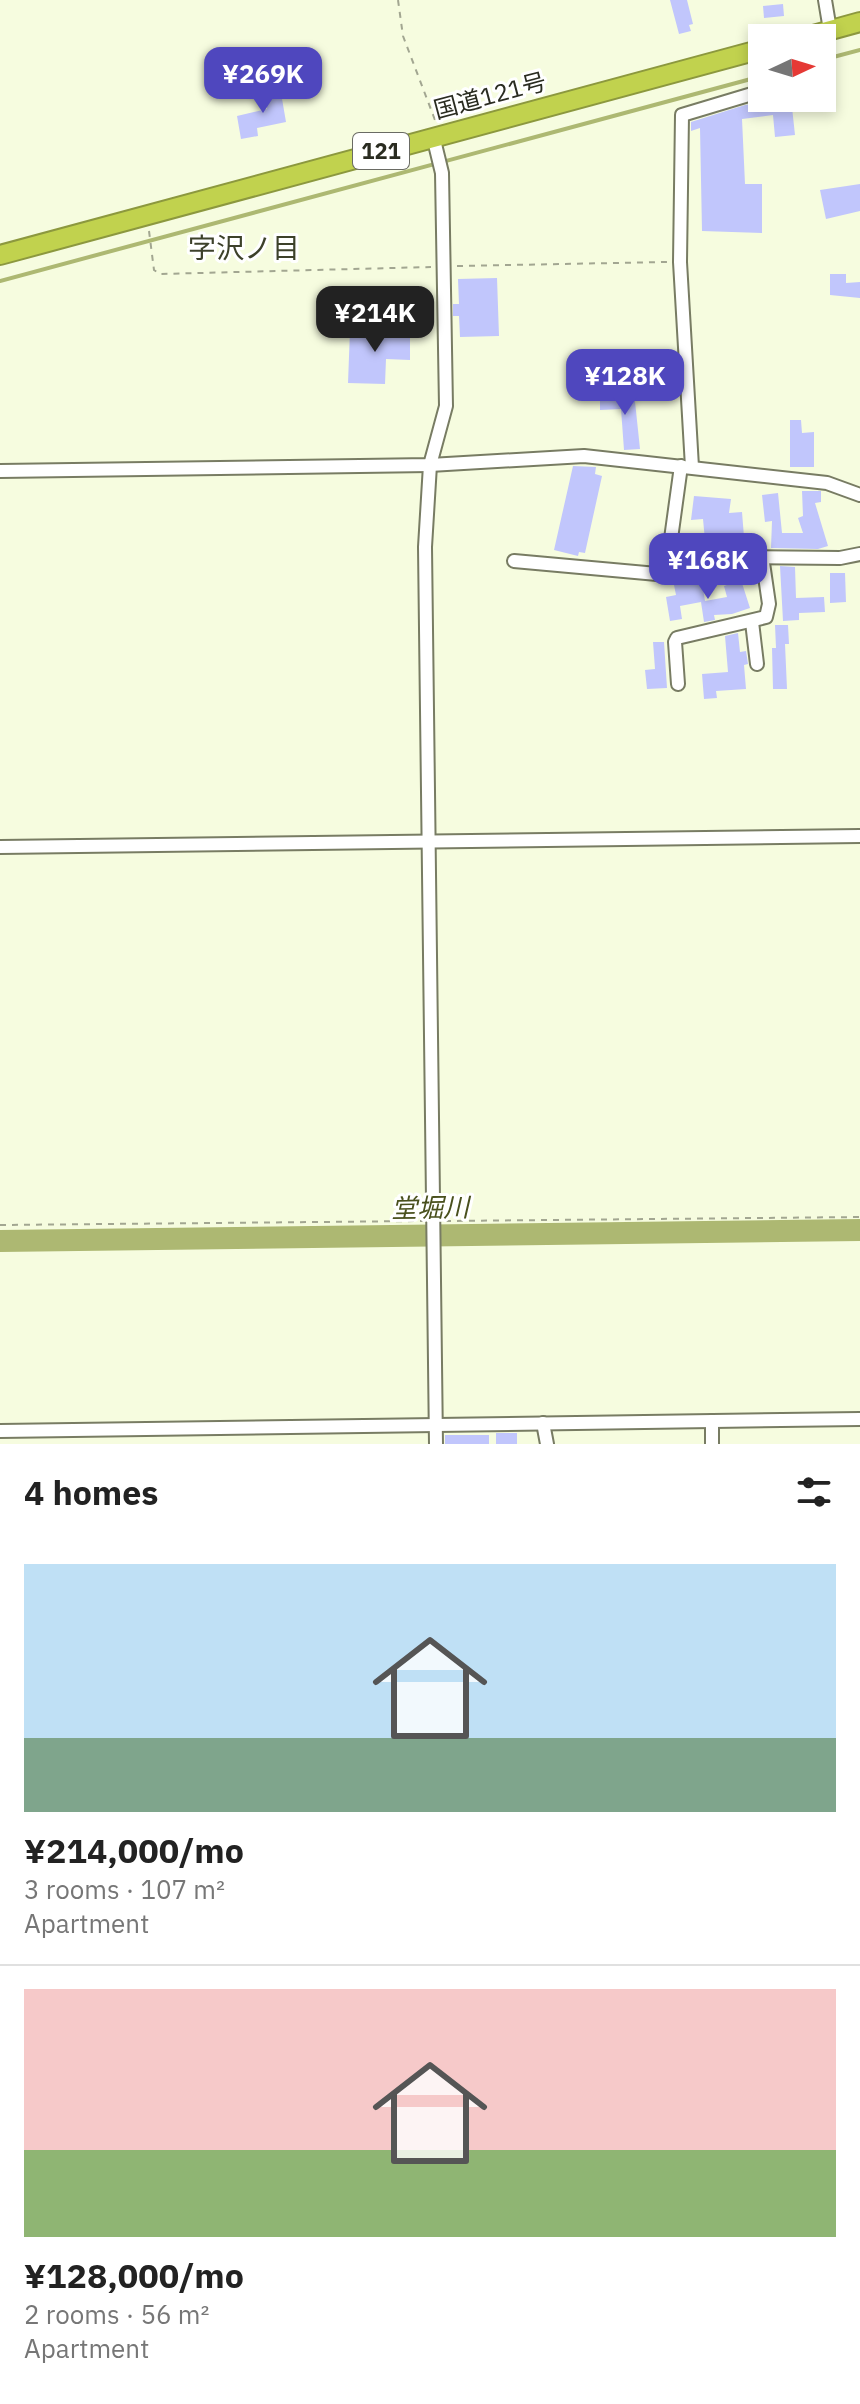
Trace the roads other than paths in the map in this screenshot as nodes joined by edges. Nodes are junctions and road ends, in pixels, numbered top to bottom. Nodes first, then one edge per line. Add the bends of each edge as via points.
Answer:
1 (825, 0) edge
2 (860, 22) edge
3 (829, 24) edge
4 (836, 28) edge
5 (748, 52) edge
6 (748, 95) edge
7 (436, 136) junction
8 (0, 255) edge
9 (430, 465) junction
10 (686, 467) junction
11 (0, 471) edge
12 (860, 495) edge
13 (860, 554) edge
14 (762, 556) junction
15 (514, 561) dead end
16 (666, 575) junction
17 (752, 622) junction
18 (757, 664) dead end
19 (678, 684) dead end
20 (860, 836) edge
21 (429, 841) junction
22 (0, 847) edge
23 (860, 1419) edge
24 (712, 1421) junction
25 (543, 1423) junction
26 (436, 1424) junction
27 (0, 1431) edge
28 (436, 1444) edge
29 (547, 1444) edge
30 (712, 1444) edge

1 - 3 street
2 - 4 highway
5 - 7 highway, 国道121号 / 121
6 - 10 street via 682,115
7 - 8 highway, 国道121号 / 121
7 - 9 street via 442,173 446,406
9 - 10 street via 584,456
9 - 11 street
9 - 21 street via 425,547
10 - 12 street via 827,483
10 - 16 street
13 - 14 street
14 - 16 street via 697,574
14 - 17 street via 769,613
15 - 16 street
17 - 18 street
17 - 19 street via 677,638
20 - 21 street
21 - 22 street
21 - 26 street
23 - 24 street
24 - 25 street
24 - 30 street
25 - 26 street
25 - 29 street
26 - 27 street
26 - 28 street

